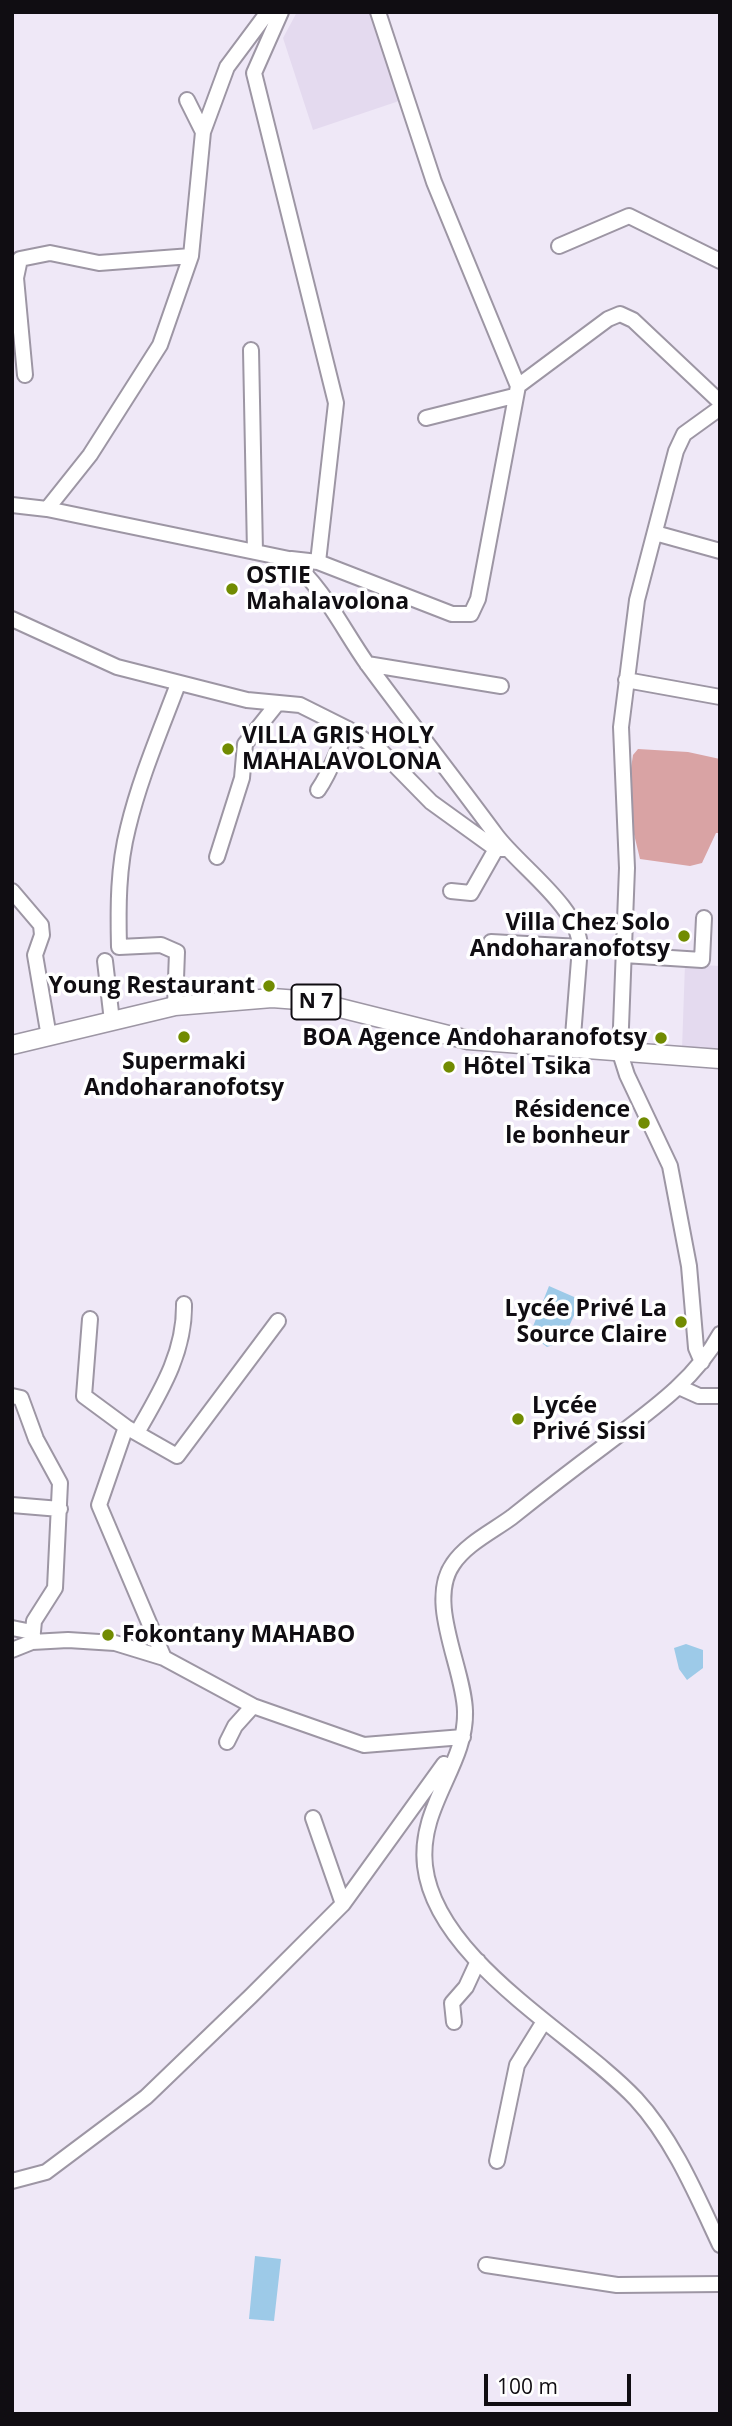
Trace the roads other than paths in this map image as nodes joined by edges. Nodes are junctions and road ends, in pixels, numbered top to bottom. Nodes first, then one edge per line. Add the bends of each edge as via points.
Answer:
1 (268, 12) edge
2 (281, 12) edge
3 (378, 12) edge
4 (187, 100) dead end
5 (203, 132) junction
6 (559, 246) dead end
7 (191, 256) junction
8 (720, 261) edge
9 (251, 350) dead end
10 (25, 375) dead end
11 (516, 391) junction
12 (720, 401) edge
13 (720, 408) edge
14 (426, 418) dead end
15 (12, 505) edge
16 (47, 509) junction
17 (655, 534) junction
18 (720, 551) edge
19 (255, 552) junction
20 (289, 559) junction
21 (318, 562) junction
22 (12, 619) edge
23 (368, 664) junction
24 (626, 680) junction
25 (178, 684) junction
26 (501, 686) dead end
27 (720, 697) edge
28 (277, 704) junction
29 (348, 729) junction
30 (318, 790) dead end
31 (502, 849) junction
32 (217, 857) dead end
33 (12, 891) edge
34 (451, 891) dead end
35 (704, 918) dead end
36 (491, 942) dead end
37 (580, 947) junction
38 (624, 955) junction
39 (105, 961) dead end
40 (175, 1006) junction
41 (112, 1021) junction
42 (49, 1037) junction
43 (12, 1045) edge
44 (572, 1049) junction
45 (620, 1053) junction
46 (720, 1059) edge
47 (184, 1304) dead end
48 (90, 1319) dead end
49 (278, 1321) dead end
50 (720, 1334) edge
51 (702, 1362) junction
52 (679, 1387) junction
53 (12, 1396) edge
54 (720, 1396) edge
55 (132, 1429) junction
56 (12, 1505) edge
57 (60, 1509) junction
58 (12, 1628) edge
59 (32, 1637) junction
60 (12, 1650) edge
61 (163, 1658) junction
62 (253, 1706) junction
63 (463, 1737) junction
64 (227, 1742) dead end
65 (313, 1818) dead end
66 (343, 1904) junction
67 (478, 1961) junction
68 (454, 2022) dead end
69 (542, 2023) junction
70 (497, 2161) dead end
71 (12, 2181) edge
72 (720, 2245) edge
73 (486, 2265) dead end
74 (720, 2284) edge

1 - 5 street via 227,67
2 - 21 street via 254,73 336,403
3 - 11 street via 434,182
4 - 5 street
5 - 7 street
6 - 8 street via 629,216
7 - 10 street via 99,263 50,253 20,259 16,278
7 - 16 street via 160,345 90,455
9 - 19 street
11 - 12 street via 620,314 633,320
11 - 14 street
11 - 21 street via 478,599 471,614 452,614
13 - 17 street via 684,433
15 - 16 street
16 - 19 street
17 - 18 street
17 - 24 street via 638,600
19 - 20 street
20 - 21 street
20 - 23 street via 304,571
22 - 25 street via 117,667
23 - 26 street
23 - 31 street
24 - 27 street
24 - 38 street via 621,727 627,868
25 - 28 street
25 - 40 street via 142,777 118,892 119,947 161,945 177,952
28 - 29 street via 300,705
28 - 32 street via 244,744 242,778
29 - 30 street via 333,769
29 - 31 street via 381,751 430,802
31 - 34 street via 471,893
31 - 37 street via 572,917 580,933
33 - 42 street via 41,925 35,955
35 - 38 street via 702,960
36 - 37 street
37 - 44 street
38 - 45 street
39 - 41 street
40 - 41 main road, N 7
40 - 44 main road, N 7 via 292,999 468,1040
41 - 42 main road, N 7
42 - 43 main road, N 7
44 - 45 main road, N 7
45 - 46 main road, N 7
45 - 51 street via 670,1166 689,1266 696,1348
47 - 55 street via 184,1325 171,1374
48 - 55 street via 84,1396
49 - 55 street via 177,1456
50 - 51 street
51 - 52 street
52 - 54 street via 699,1396
52 - 63 street via 452,1565 443,1604 461,1676
53 - 57 street via 21,1398 60,1483
55 - 61 street via 99,1505
56 - 57 street
57 - 59 street via 54,1588 34,1621
58 - 59 street
59 - 60 street
59 - 61 street via 115,1643
61 - 62 street
62 - 63 street via 364,1745
62 - 64 street
63 - 66 street
63 - 67 street via 427,1827 425,1867 441,1911
65 - 66 street
66 - 71 street via 146,2097 46,2172
67 - 68 street via 452,2003
67 - 69 street
69 - 70 street via 517,2065
69 - 72 street via 612,2076 657,2124
73 - 74 street via 617,2285

